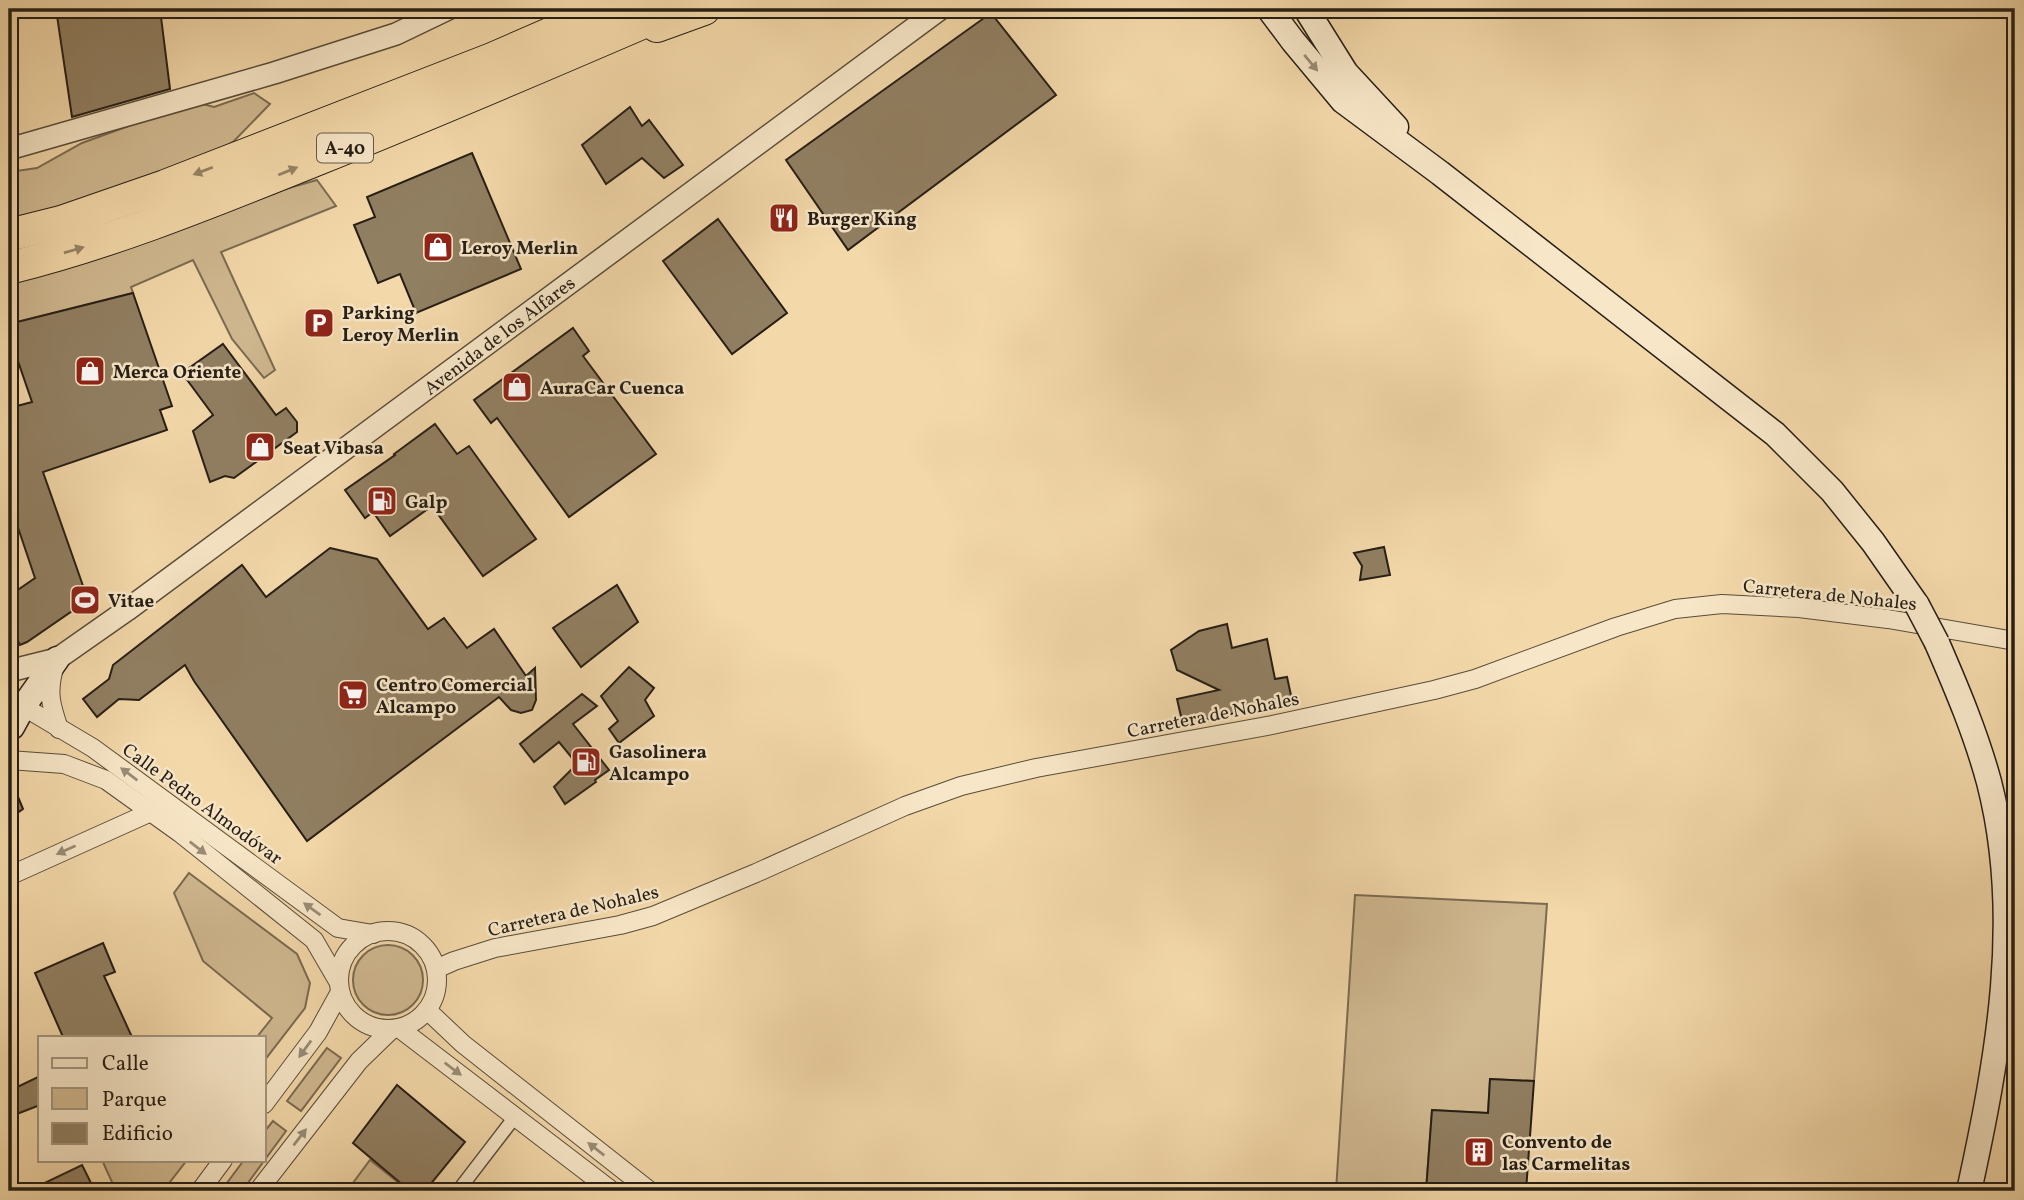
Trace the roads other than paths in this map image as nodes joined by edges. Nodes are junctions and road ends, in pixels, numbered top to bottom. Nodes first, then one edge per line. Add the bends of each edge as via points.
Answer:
1 (448, 9) edge
2 (553, 9) edge
3 (607, 9) edge
4 (674, 9) edge
5 (704, 9) edge
6 (940, 9) edge
7 (1269, 9) edge
8 (1306, 9) edge
9 (482, 92) junction
10 (304, 132) junction
11 (9, 149) edge
12 (1440, 173) junction
13 (9, 235) edge
14 (9, 268) edge
15 (2015, 641) edge
16 (57, 659) junction
17 (9, 671) edge
18 (12, 714) edge
19 (59, 729) junction
20 (9, 760) edge
21 (151, 813) junction
22 (9, 876) edge
23 (373, 934) junction
24 (436, 969) junction
25 (340, 988) junction
26 (427, 1010) junction
27 (396, 1029) junction
28 (266, 1101) edge
29 (514, 1118) junction
30 (222, 1162) edge
31 (200, 1191) edge
32 (258, 1191) edge
33 (458, 1191) edge
34 (612, 1191) edge
35 (650, 1191) edge
36 (1969, 1191) edge

1 - 11 street via 396,34 275,73
2 - 10 highway
3 - 10 highway, A-40
4 - 9 highway, A-40
5 - 9 highway
6 - 16 street, Avenida de los Alfares
7 -> 12 main road via 1343,101
8 - 12 main road via 1346,73
14 -> 9 highway, A-40 via 193,209
10 -> 13 highway, A-40 via 165,186
12 - 36 main road, bridge via 1775,433 1832,491 1873,542 1937,643 1990,783 2006,910 2001,1023
15 - 24 street, Carretera de Nohales via 1799,608 1722,604 1675,609 1434,690 961,786 653,916 495,948
16 - 17 street
16 - 18 main road
16 - 19 street via 50,694
18 - 19 street, Calle Pedro Almodóvar
23 -> 19 street, Calle Pedro Almodóvar via 338,928 93,748
20 - 21 street, Calle Pedro Almodóvar via 75,768 106,780
21 -> 22 street
21 -> 25 street, Calle Pedro Almodóvar via 314,940
23 - 24 street via 389,932 413,938 430,955
23 - 25 street via 348,953 341,967
24 - 26 street via 436,991
25 - 27 street via 346,1006 363,1023
25 -> 28 street via 318,1032
26 - 27 street
35 -> 26 street via 463,1044
27 -> 29 street
32 -> 27 street via 359,1062
29 - 33 street
29 - 34 street
30 - 31 street

